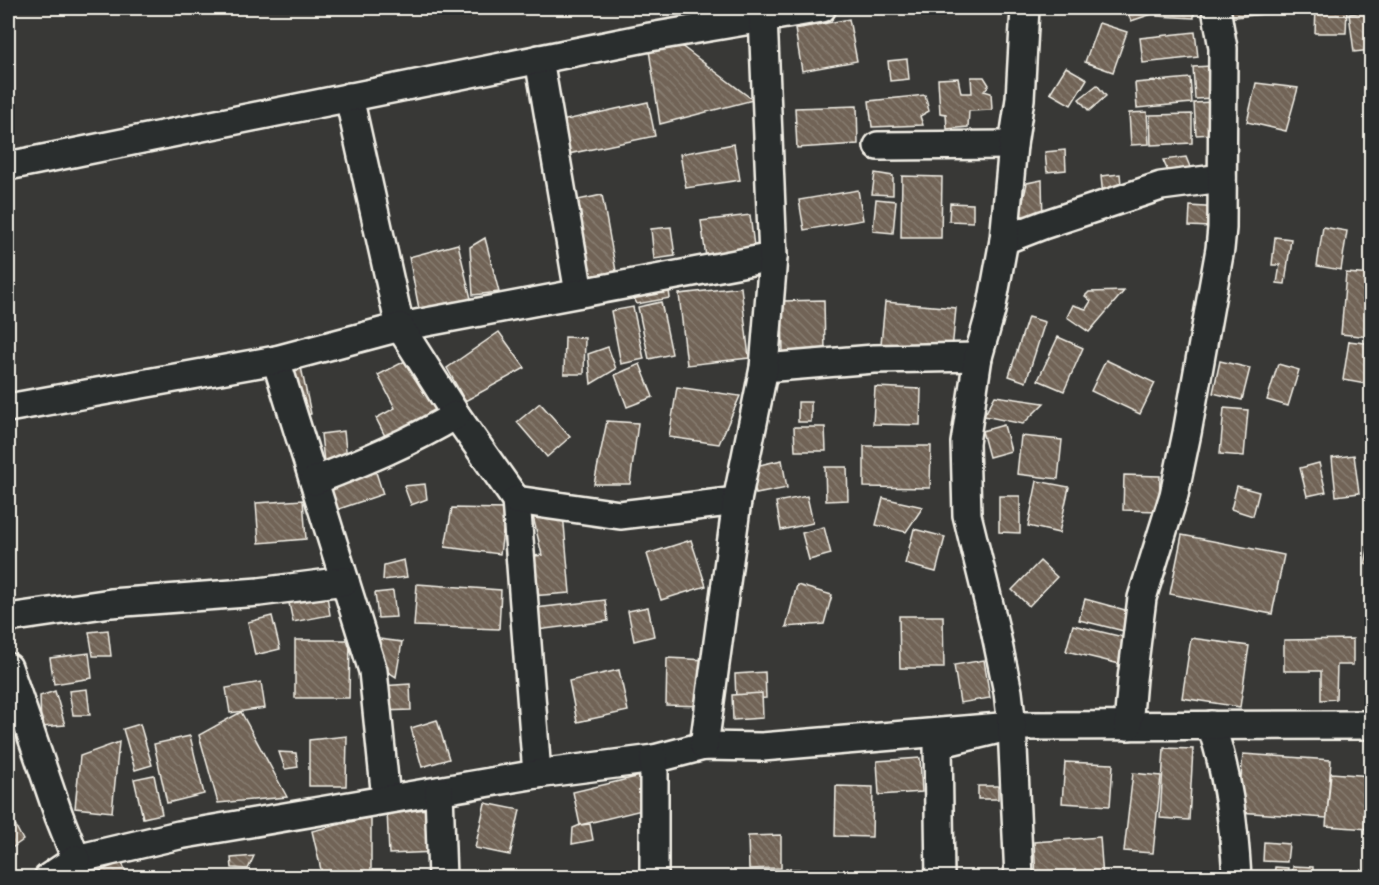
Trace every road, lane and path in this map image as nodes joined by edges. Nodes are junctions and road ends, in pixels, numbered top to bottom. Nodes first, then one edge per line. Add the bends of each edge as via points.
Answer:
1 (822, 8) edge
2 (1025, 8) edge
3 (1216, 8) edge
4 (763, 17) junction
5 (539, 59) junction
6 (349, 97) junction
7 (1013, 145) junction
8 (878, 146) dead end
9 (8, 166) edge
10 (1222, 178) junction
11 (1004, 240) junction
12 (773, 257) junction
13 (579, 293) junction
14 (400, 327) junction
15 (978, 357) junction
16 (276, 360) junction
17 (764, 368) junction
18 (8, 408) edge
19 (456, 415) junction
20 (314, 481) junction
21 (516, 500) junction
22 (737, 501) junction
23 (345, 581) junction
24 (8, 618) edge
25 (8, 667) edge
26 (1211, 725) junction
27 (1371, 725) edge
28 (1012, 726) junction
29 (1128, 726) junction
30 (704, 746) junction
31 (654, 759) junction
32 (537, 774) junction
33 (439, 791) junction
34 (386, 800) junction
35 (76, 859) junction
36 (48, 878) edge
37 (442, 878) edge
38 (654, 878) edge
39 (940, 878) edge
40 (1018, 878) edge
41 (1237, 878) edge

1 - 4 street
2 - 7 street
3 - 10 street via 1222,48
4 - 5 street
4 - 12 street
5 - 6 street
5 - 13 street
6 - 9 street
6 - 14 street
7 - 8 street
7 - 11 street
10 - 11 street via 1161,186
10 - 29 street via 1222,228 1214,290 1173,495 1143,598
11 - 15 street
12 - 13 street
12 - 17 street
13 - 14 street
14 - 16 street
14 - 19 street
15 - 17 street via 874,359
15 - 28 street via 965,443 966,515 994,625
16 - 18 street
16 - 20 street
17 - 22 street
19 - 20 street via 378,455
19 - 21 street
20 - 23 street
21 - 22 street via 620,515
21 - 32 street
22 - 30 street
23 - 24 street via 111,603
23 - 34 street via 373,671
25 - 35 street
26 - 27 street
26 - 29 street
26 - 41 street via 1222,757 1230,803
28 - 29 street
28 - 30 street via 762,747
28 - 39 street via 938,744
28 - 40 street
30 - 31 street
31 - 32 street
31 - 38 street
32 - 33 street
33 - 34 street
33 - 37 street
34 - 35 street via 179,835
35 - 36 street

